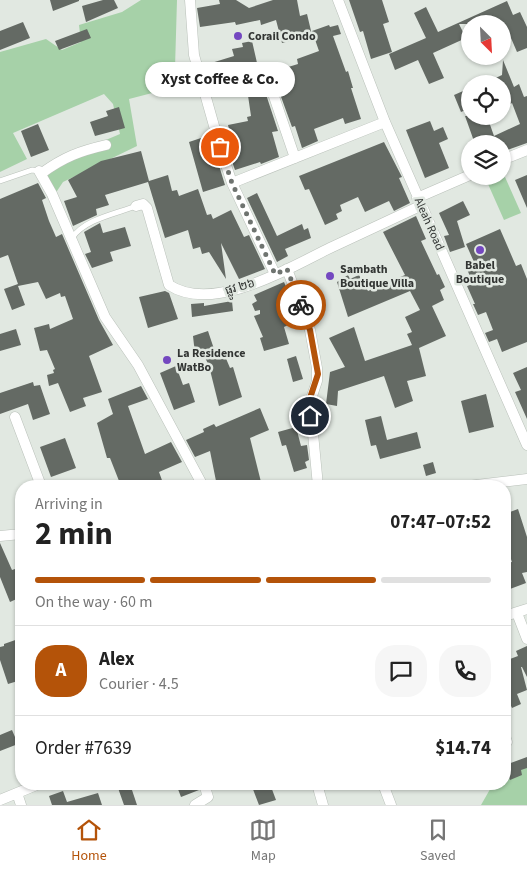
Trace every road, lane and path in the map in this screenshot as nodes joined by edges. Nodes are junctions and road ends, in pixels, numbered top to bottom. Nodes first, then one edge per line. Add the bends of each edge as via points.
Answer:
1 (190, 0) edge
2 (338, 0) edge
3 (267, 76) dead end
4 (385, 122) junction
5 (106, 145) dead end
6 (527, 150) edge
7 (511, 156) edge
8 (295, 158) junction
9 (40, 172) junction
10 (461, 180) edge
11 (0, 182) edge
12 (232, 183) junction
13 (419, 202) junction
14 (136, 206) joint
15 (72, 238) junction
16 (287, 269) junction
17 (275, 274) junction
18 (15, 417) dead end
19 (527, 446) edge
20 (527, 479) edge
21 (39, 480) edge
22 (200, 480) edge
23 (317, 480) edge
24 (511, 481) edge
25 (1, 533) edge
26 (15, 534) edge
27 (527, 610) edge
28 (516, 613) junction
29 (511, 614) edge
30 (527, 639) edge
31 (24, 790) edge
32 (206, 790) edge
33 (318, 790) edge
34 (385, 790) edge
35 (17, 793) junction
36 (0, 800) edge
37 (21, 805) edge
38 (195, 805) edge
39 (322, 805) edge
40 (391, 805) edge

1 - 12 street via 194,55
2 - 4 street, Aleah Road
3 - 8 street
4 - 8 street
4 - 13 street, Aleah Road
5 - 9 street via 78,151
6 - 7 street
8 - 12 street
9 - 11 lane via 32,170
9 - 15 street
10 - 13 street, ផ្លូវ ២៦
12 - 17 street
13 - 16 street, ផ្លូវ ២៦
13 - 19 street, Aleah Road
14 - 15 lane via 87,224
14 - 17 street, ផ្លូវ ២៦ via 143,204 147,208 169,286 177,290 197,294 220,293
15 - 22 street via 105,317 138,365
16 - 17 street, ផ្លូវ ២៦
16 - 23 street via 310,330 317,368 310,409
18 - 21 street
20 - 24 street
25 - 26 street
27 - 28 street
28 - 29 street
28 - 30 street
31 - 35 street
32 - 38 street via 208,797
33 - 39 street
34 - 40 street
35 - 36 street
35 - 37 street

